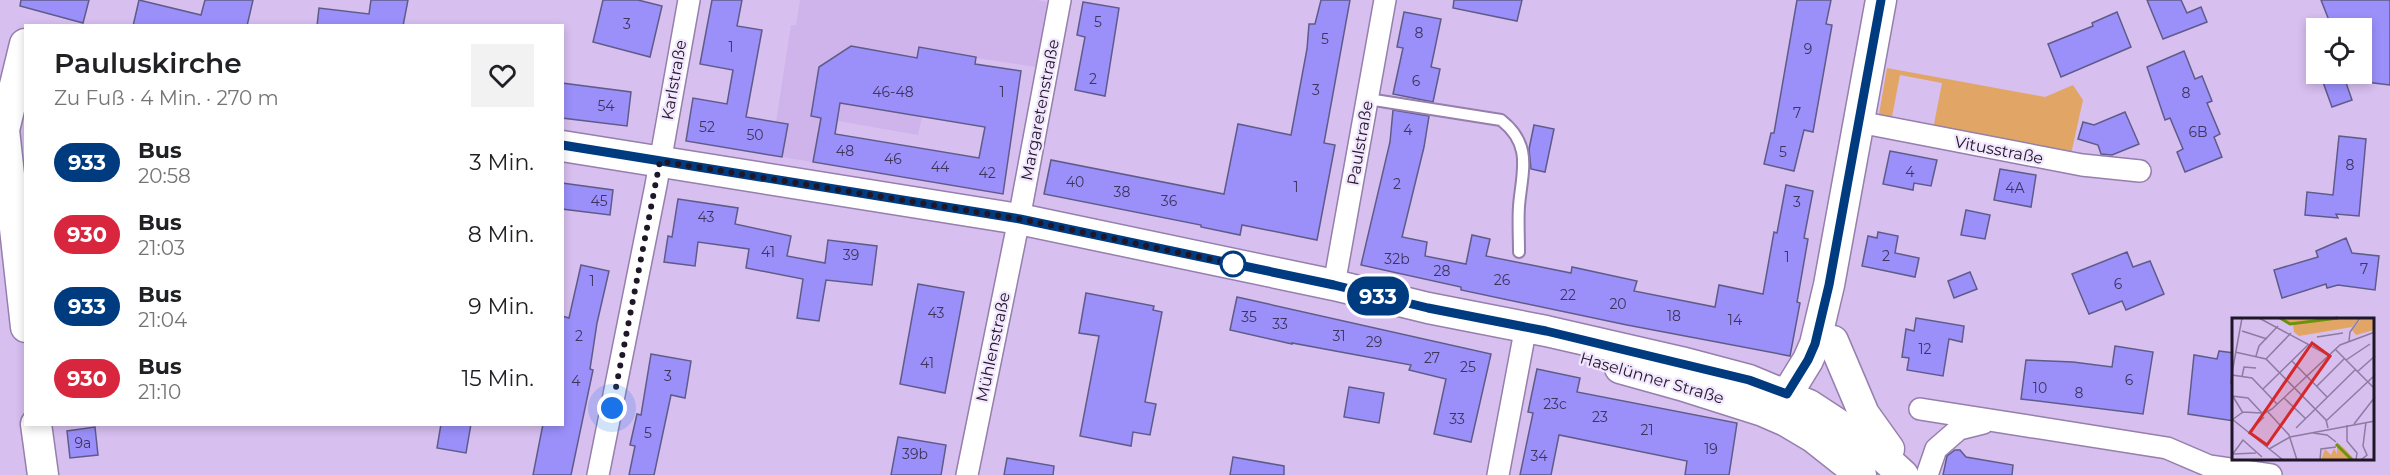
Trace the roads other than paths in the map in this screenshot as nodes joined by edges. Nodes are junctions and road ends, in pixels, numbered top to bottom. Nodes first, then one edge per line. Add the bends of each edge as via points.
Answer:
1 (689, 0) edge
2 (1060, 0) edge
3 (1385, 0) edge
4 (1881, 0) edge
5 (17, 42) edge
6 (1368, 99) junction
7 (1859, 122) junction
8 (564, 146) edge
9 (660, 161) junction
10 (2140, 171) dead end
11 (1020, 219) junction
12 (1519, 252) dead end
13 (1334, 285) junction
14 (1829, 285) junction
15 (1428, 308) junction
16 (24, 309) edge
17 (1833, 341) junction
18 (1523, 342) junction
19 (1794, 406) junction
20 (1920, 409) dead end
21 (1993, 420) junction
22 (36, 426) edge
23 (43, 475) edge
24 (598, 475) edge
25 (967, 475) edge
26 (1498, 475) edge
27 (1862, 475) edge
28 (1903, 475) edge
29 (1909, 475) edge
30 (1927, 475) edge
31 (2271, 475) edge

1 - 9 street, Karlstraße
2 - 11 street, Margaretenstraße
3 - 6 street, Paulstraße
4 - 7 street
5 - 16 street via 4,130
6 - 12 lane via 1501,120 1512,129 1524,153
6 - 13 street, Paulstraße
7 - 10 street, Vitusstraße via 2082,165
7 - 14 street
8 - 9 street, Haselünner Straße
9 - 11 street, Haselünner Straße
9 - 24 street, Karlstraße
11 - 13 street, Haselünner Straße
11 - 25 street, Mühlenstraße
13 - 15 street, Haselünner Straße
14 - 17 street
14 - 19 street
15 - 18 street, Haselünner Straße
15 - 19 street, Haselünner Straße via 1546,331 1749,380
17 - 19 street via 1830,371
17 - 29 street via 1864,414
18 - 19 street, Haselünner Straße via 1763,411
18 - 26 street
19 - 27 street, Haselünner Straße via 1814,437
19 - 28 street, Haselünner Straße via 1870,445
20 - 21 street
21 - 30 street via 1959,429 1936,449
21 - 31 street via 2167,448 2209,466
22 - 23 street

